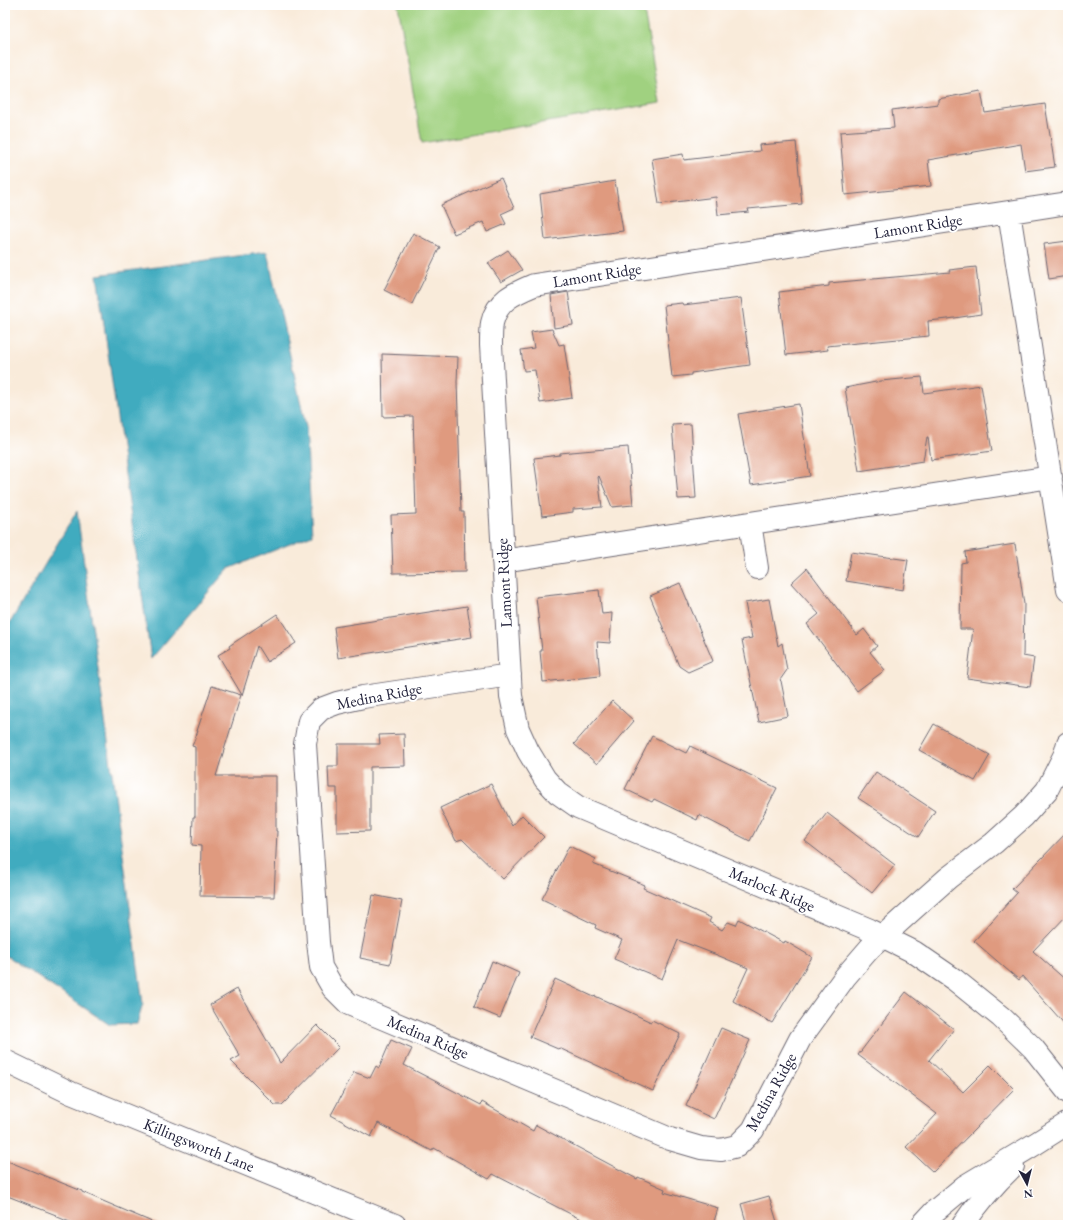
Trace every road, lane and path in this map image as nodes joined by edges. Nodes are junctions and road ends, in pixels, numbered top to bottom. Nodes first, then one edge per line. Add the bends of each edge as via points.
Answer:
1 (1068, 203) edge
2 (1009, 212) junction
3 (1051, 477) junction
4 (750, 523) junction
5 (503, 561) junction
6 (757, 568) dead end
7 (1068, 590) edge
8 (510, 675) junction
9 (1068, 743) edge
10 (883, 936) junction
11 (5, 1061) edge
12 (1068, 1092) edge
13 (1068, 1122) edge
14 (1035, 1144) junction
15 (395, 1225) edge
16 (922, 1225) edge
17 (963, 1225) edge

1 - 2 street, Lamont Ridge
2 - 3 street
2 - 5 street, Lamont Ridge via 534,285 511,296 498,309 492,323 491,345
3 - 4 street
3 - 7 street
4 - 5 street
4 - 6 street
5 - 8 street, Lamont Ridge
8 - 10 street, Marlock Ridge via 511,696 518,729 528,751 545,779 558,793 578,807
8 - 10 street, Medina Ridge via 363,696 321,709 309,721 305,744 321,967 333,988 349,1004 670,1139 701,1148 722,1150 737,1146 753,1130 800,1039 845,977
9 - 10 street, Medina Ridge via 1066,754 1047,790 1024,816 948,878
10 - 12 street, Marlock Ridge via 914,952 950,976 1001,1017 1033,1048
11 - 15 street, Killingsworth Lane via 71,1093
13 - 14 street
14 - 16 street via 965,1186
14 - 17 street via 999,1180

